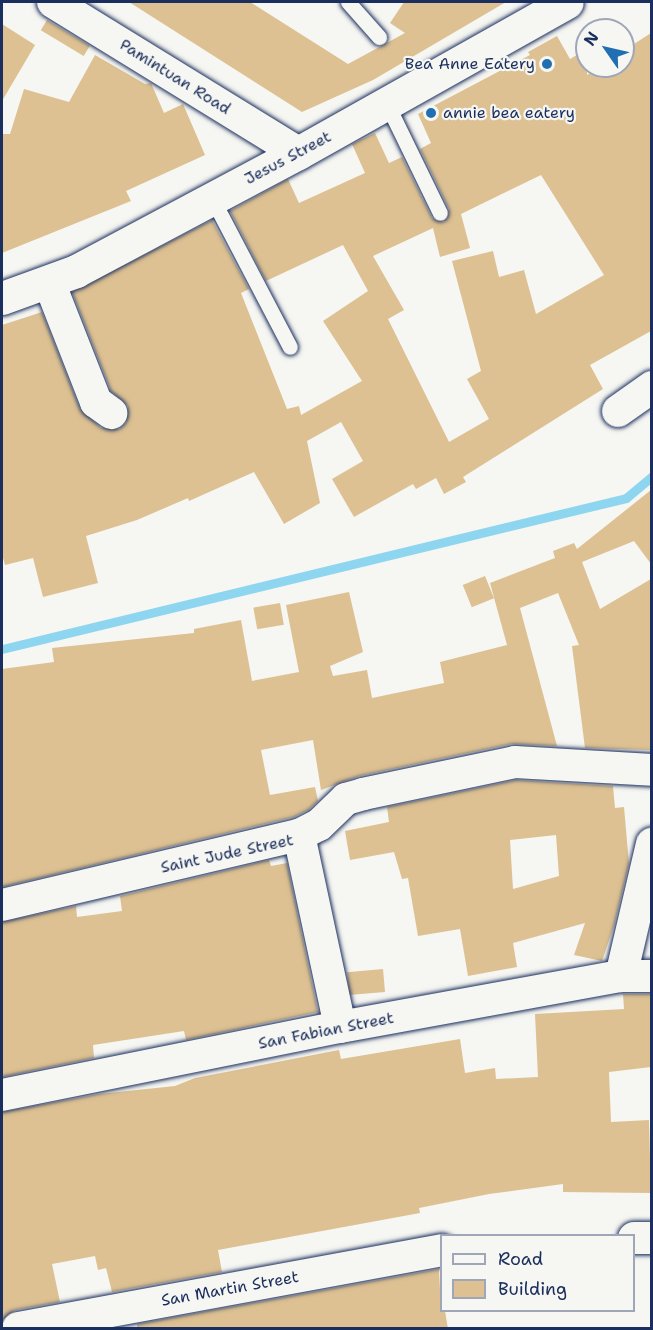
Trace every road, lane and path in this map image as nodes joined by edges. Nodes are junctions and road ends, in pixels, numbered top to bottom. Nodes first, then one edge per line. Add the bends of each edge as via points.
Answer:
1 (53, 2) edge
2 (348, 2) edge
3 (567, 2) edge
4 (379, 37) dead end
5 (387, 104) junction
6 (298, 153) junction
7 (212, 198) junction
8 (440, 213) dead end
9 (49, 282) junction
10 (2, 298) edge
11 (290, 347) dead end
12 (651, 387) edge
13 (618, 411) dead end
14 (111, 413) dead end
15 (651, 770) edge
16 (299, 836) junction
17 (651, 844) edge
18 (2, 905) edge
19 (636, 976) edge
20 (340, 1027) junction
21 (2, 1095) edge
22 (635, 1238) edge
23 (651, 1238) edge
24 (440, 1250) edge
25 (18, 1329) edge

1 - 6 street, Pamintuan Road
2 - 4 lane
3 - 5 street, Jesus Street
5 - 6 street, Jesus Street
5 - 8 lane
6 - 7 street, Jesus Street
7 - 9 street, Jesus Street
7 - 11 lane
9 - 10 street, Jesus Street
9 - 14 street via 96,402
12 - 13 street
15 - 16 street via 515,762 354,796
16 - 18 street, Saint Jude Street
16 - 20 street, Saint Jude Street
17 - 19 street
19 - 20 street, San Fabian Street
20 - 21 street, San Fabian Street
22 - 23 street
24 - 25 street, San Martin Street

